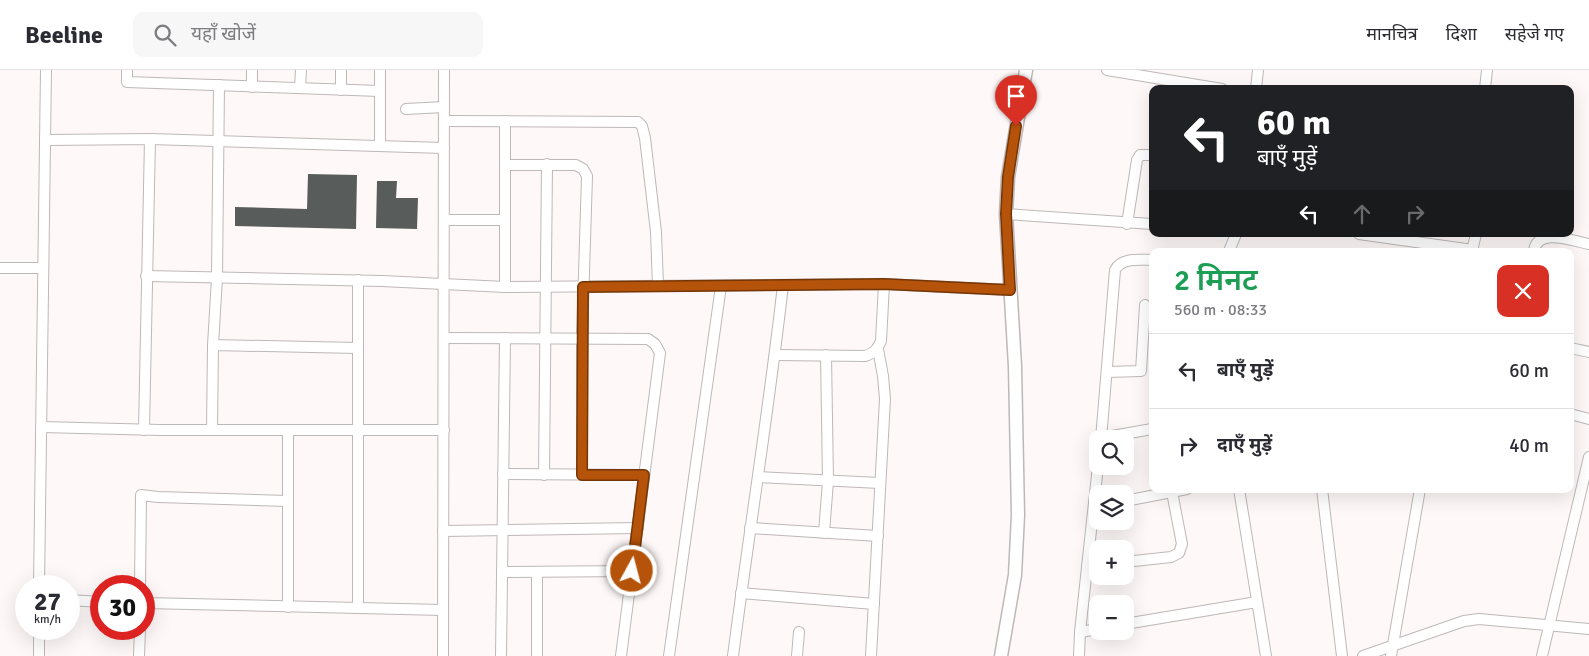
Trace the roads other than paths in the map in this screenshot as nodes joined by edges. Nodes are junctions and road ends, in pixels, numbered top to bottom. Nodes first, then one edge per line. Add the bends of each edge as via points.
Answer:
1 (46, 70) edge
2 (127, 70) edge
3 (252, 70) edge
4 (301, 70) edge
5 (341, 70) edge
6 (380, 70) edge
7 (444, 70) edge
8 (1026, 70) edge
9 (1107, 70) edge
10 (1258, 70) edge
11 (1487, 70) edge
12 (1123, 71) edge
13 (219, 85) junction
14 (1200, 85) edge
15 (1256, 85) edge
16 (1485, 85) edge
17 (252, 87) junction
18 (300, 88) junction
19 (341, 90) junction
20 (380, 91) junction
21 (444, 107) junction
22 (406, 109) dead end
23 (444, 121) junction
24 (505, 121) junction
25 (45, 140) junction
26 (150, 140) junction
27 (218, 141) junction
28 (380, 146) junction
29 (444, 148) junction
30 (1149, 155) edge
31 (505, 164) junction
32 (546, 164) junction
33 (1006, 214) junction
34 (444, 220) junction
35 (505, 220) junction
36 (1127, 224) junction
37 (1149, 224) edge
38 (1379, 237) edge
39 (1549, 237) edge
40 (1549, 237) edge
41 (1589, 244) edge
42 (1452, 248) edge
43 (1534, 248) edge
44 (1149, 260) edge
45 (0, 268) edge
46 (43, 268) junction
47 (146, 276) junction
48 (218, 278) junction
49 (358, 280) junction
50 (444, 284) junction
51 (884, 284) junction
52 (783, 285) junction
53 (658, 286) junction
54 (721, 286) junction
55 (505, 287) junction
56 (545, 287) junction
57 (583, 287) junction
58 (1010, 290) junction
59 (1145, 306) dead end
60 (444, 338) junction
61 (505, 338) junction
62 (544, 339) junction
63 (582, 339) junction
64 (213, 345) junction
65 (357, 348) junction
66 (878, 349) junction
67 (1574, 349) edge
68 (1589, 352) edge
69 (775, 355) junction
70 (826, 356) junction
71 (1107, 372) junction
72 (1574, 415) edge
73 (1589, 419) edge
74 (41, 427) junction
75 (144, 430) junction
76 (212, 430) junction
77 (288, 430) junction
78 (357, 430) junction
79 (444, 430) junction
80 (1102, 430) edge
81 (1149, 430) edge
82 (1134, 432) edge
83 (1589, 457) edge
84 (503, 474) junction
85 (544, 474) junction
86 (582, 475) junction
87 (644, 475) junction
88 (758, 477) junction
89 (828, 480) junction
90 (880, 483) junction
91 (1167, 493) edge
92 (1172, 493) edge
93 (1240, 493) edge
94 (1322, 493) edge
95 (1419, 493) edge
96 (1134, 500) edge
97 (288, 501) junction
98 (638, 528) junction
99 (750, 528) junction
100 (502, 530) junction
101 (443, 531) junction
102 (824, 532) junction
103 (878, 536) junction
104 (1134, 561) edge
105 (632, 571) junction
106 (502, 572) junction
107 (537, 572) junction
108 (40, 575) edge
109 (140, 575) edge
110 (1089, 582) edge
111 (741, 593) junction
112 (1257, 602) junction
113 (155, 603) edge
114 (874, 604) junction
115 (288, 607) junction
116 (358, 608) junction
117 (443, 610) junction
118 (1134, 622) edge
119 (1549, 625) junction
120 (1589, 629) edge
121 (1089, 630) edge
122 (799, 632) dead end
123 (1080, 632) junction
124 (39, 640) edge
125 (140, 640) edge
126 (1391, 652) edge
127 (39, 656) edge
128 (139, 656) edge
129 (443, 656) edge
130 (501, 656) edge
131 (537, 656) edge
132 (621, 656) edge
133 (669, 656) edge
134 (733, 656) edge
135 (798, 656) edge
136 (871, 656) edge
137 (1001, 656) edge
138 (1079, 656) edge
139 (1266, 656) edge
140 (1342, 656) edge
141 (1363, 656) edge
142 (1542, 656) edge

1 - 25 street
2 - 13 street via 127,82
3 - 17 street
4 - 18 street
5 - 19 street
6 - 20 street
7 - 21 street
8 - 33 street via 1008,177
9 - 12 street
10 - 15 street
11 - 16 street
12 - 14 street
13 - 17 street
13 - 27 street
17 - 18 street
18 - 19 street
19 - 20 street
20 - 28 street
21 - 22 street
21 - 23 street
23 - 24 street
23 - 29 street
24 - 31 street
24 - 53 street via 638,122 642,126 656,232
25 - 26 street
25 - 46 street
26 - 27 street
26 - 47 street
27 - 28 street
27 - 48 street
28 - 29 street
29 - 34 street
30 - 36 street via 1140,155 1137,160
31 - 32 street
31 - 35 street
32 - 56 street
32 - 57 street via 576,165 584,169 587,176
33 - 36 street
33 - 58 street
34 - 35 street
34 - 50 street
35 - 55 street
36 - 37 street
38 - 42 street
39 - 43 street via 1540,239
40 - 41 street
44 - 71 street via 1124,262 1115,270
45 - 46 street
46 - 74 street
47 - 48 street
47 - 75 street
48 - 49 street
48 - 64 street
49 - 50 street
49 - 65 street
50 - 55 street
50 - 60 street
51 - 52 street
51 - 58 street
51 - 66 street
52 - 54 street
52 - 69 street
53 - 54 street
53 - 57 street
54 - 133 street
55 - 56 street
56 - 57 street
56 - 62 street
57 - 63 street
58 - 137 street via 1018,515 1015,575
59 - 71 street via 1141,371
60 - 61 street
60 - 79 street
61 - 62 street
61 - 84 street
62 - 63 street
62 - 85 street
63 - 86 street
63 - 87 street via 648,339 656,344 660,353
64 - 65 street
64 - 76 street
65 - 78 street
66 - 70 street via 865,356
66 - 90 street via 885,399
67 - 68 street
69 - 70 street
69 - 88 street
70 - 89 street
71 - 80 street
72 - 73 street
74 - 75 street
74 - 108 street
75 - 76 street
76 - 77 street
77 - 78 street
77 - 97 street
78 - 79 street
78 - 116 street
79 - 101 street
81 - 82 street
83 - 119 street
84 - 85 street
84 - 100 street
85 - 86 street
86 - 87 street
87 - 98 street
88 - 89 street
88 - 99 street
89 - 90 street
89 - 102 street
90 - 103 street
91 - 96 street
92 - 104 street via 1182,544 1179,553 1171,557
93 - 112 street
94 - 140 street
95 - 126 street
97 - 109 street via 141,494
97 - 115 street
98 - 100 street
98 - 105 street
99 - 102 street
99 - 111 street
100 - 101 street
100 - 106 street
101 - 117 street
102 - 103 street
103 - 114 street
105 - 107 street
105 - 132 street
106 - 107 street
106 - 130 street
107 - 131 street
110 - 123 street
111 - 114 street
111 - 134 street
112 - 118 street
112 - 139 street
113 - 115 street
114 - 136 street
115 - 116 street
116 - 117 street
117 - 129 street
119 - 120 street
119 - 126 street via 1496,619 1464,621
119 - 142 street
121 - 123 street
122 - 135 street
123 - 138 street
124 - 127 street
125 - 128 street
126 - 141 street

